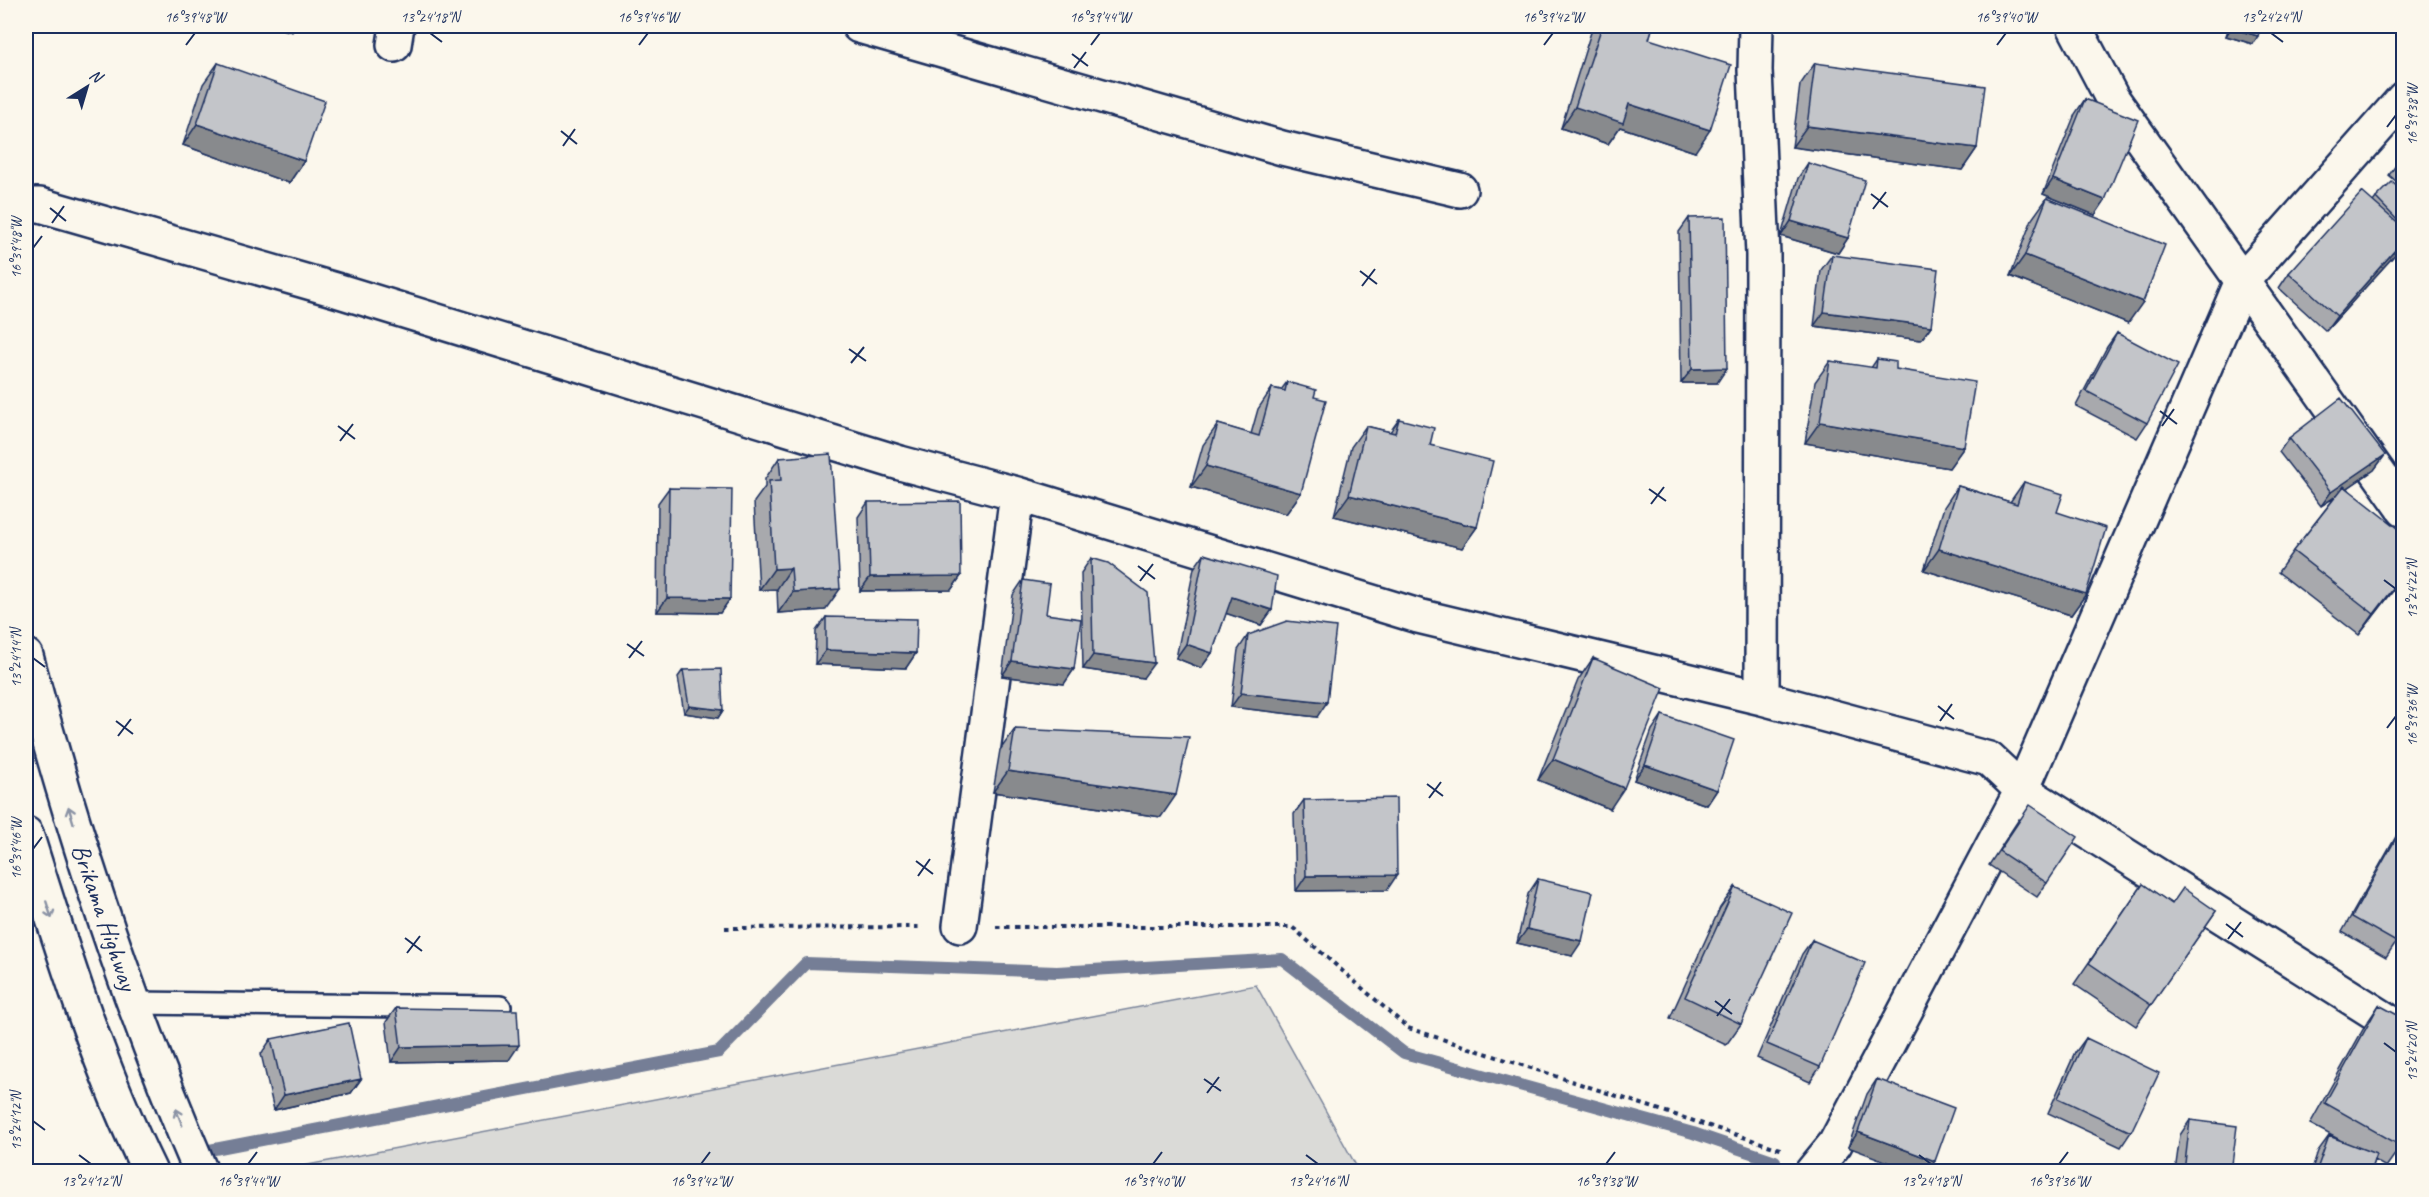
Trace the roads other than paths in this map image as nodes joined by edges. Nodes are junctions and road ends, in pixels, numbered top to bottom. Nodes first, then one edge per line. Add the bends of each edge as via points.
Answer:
1 (859, 26) edge
2 (1756, 26) edge
3 (2074, 26) edge
4 (2403, 98) edge
5 (1460, 190) dead end
6 (26, 205) edge
7 (2242, 281) junction
8 (1017, 494) junction
9 (2403, 509) edge
10 (26, 656) edge
11 (1762, 698) junction
12 (2022, 790) junction
13 (26, 834) edge
14 (960, 926) road end
15 (134, 1003) junction
16 (500, 1007) edge
17 (2403, 1031) edge
18 (1816, 1167) edge
19 (150, 1172) edge
20 (201, 1172) edge

1 - 5 main road via 1282,148
2 - 11 main road via 1763,255
3 - 7 main road via 2112,98
4 - 7 main road
6 - 8 main road via 40,205 336,290 900,463
7 - 9 main road
7 - 12 main road
8 - 11 main road via 1418,616
8 - 14 main road
15 -> 10 main road, Brikama Highway via 47,739
11 - 12 main road via 1989,759
12 - 17 main road
12 - 18 main road via 1836,1144
13 -> 19 main road, Brikama Highway via 72,982
15 - 16 lane
20 -> 15 main road, Brikama Highway

